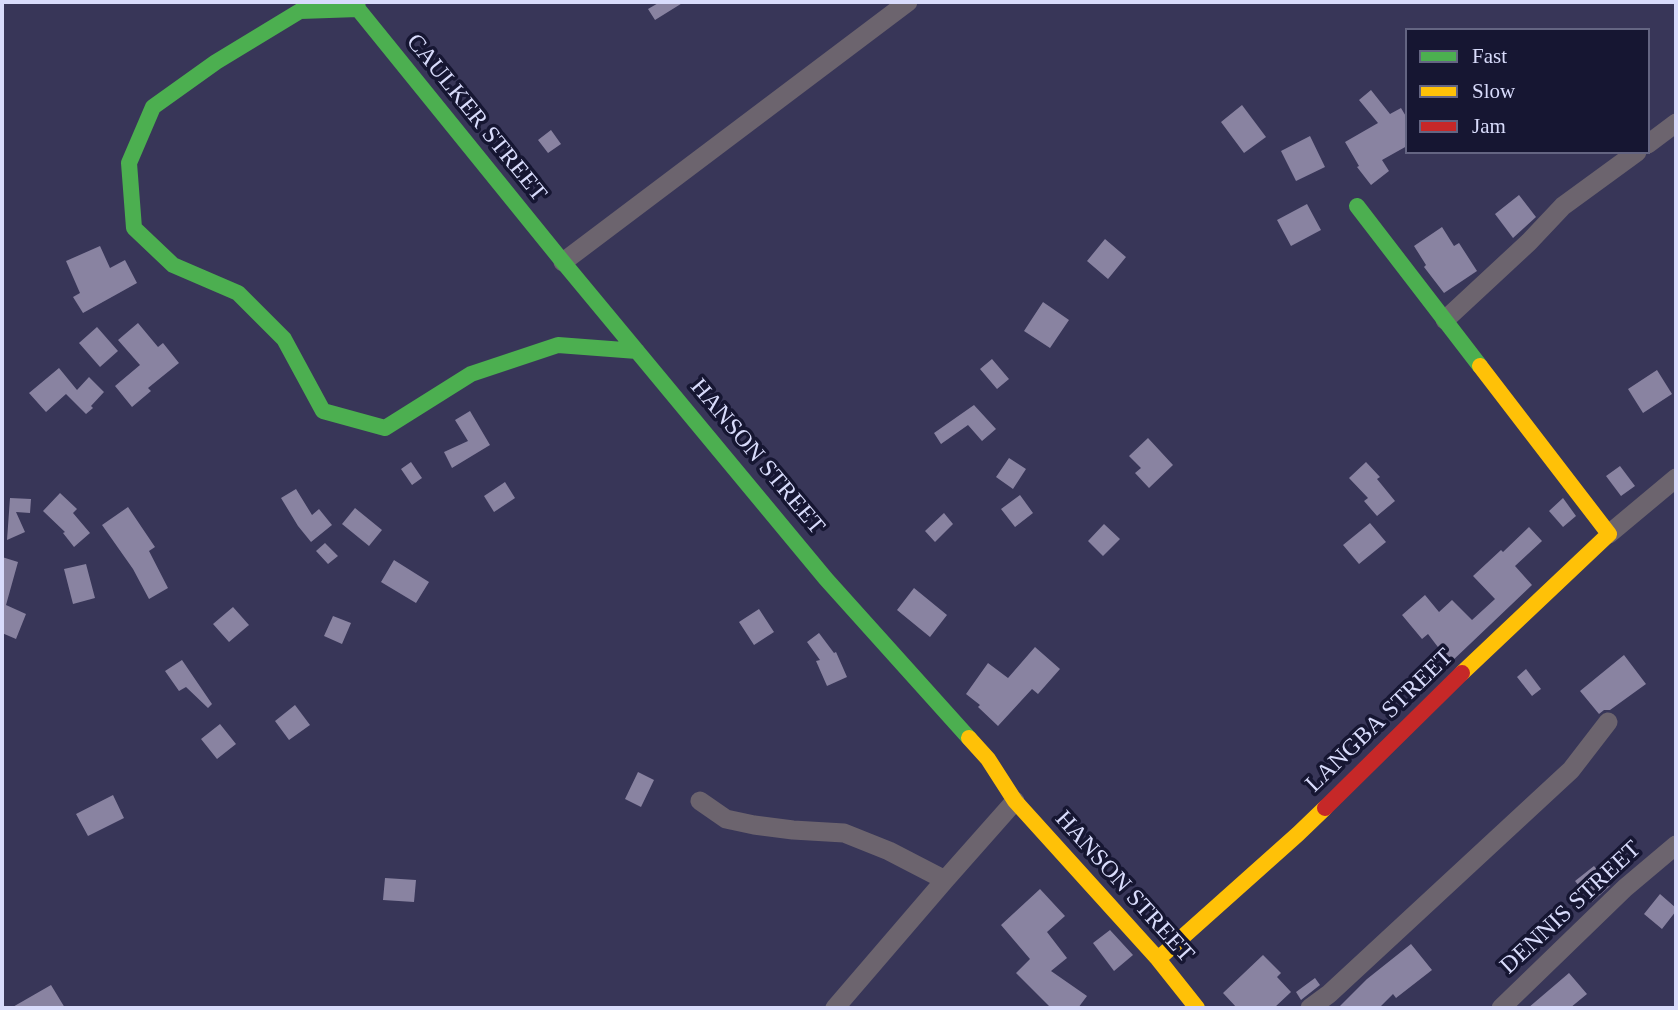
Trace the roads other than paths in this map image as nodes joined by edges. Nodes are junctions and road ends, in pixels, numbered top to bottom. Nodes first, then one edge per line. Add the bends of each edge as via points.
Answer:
1 (908, 2) edge
2 (357, 5) edge
3 (1676, 123) edge
4 (1650, 142) edge
5 (1634, 154) edge
6 (1357, 206) dead end
7 (563, 262) junction
8 (1445, 320) junction
9 (637, 351) junction
10 (1676, 478) edge
11 (1609, 534) junction
12 (1608, 722) dead end
13 (700, 801) dead end
14 (1014, 801) junction
15 (1676, 845) edge
16 (945, 880) junction
17 (1158, 960) junction
18 (835, 1008) edge
19 (1198, 1008) edge
20 (1310, 1008) edge
21 (1500, 1008) edge

1 - 7 street
2 - 7 street, CAULKER STREET
2 - 9 street via 300,11 153,107 130,163 134,228 173,265 238,293 284,339 323,411 385,428 471,374 558,345
3 - 4 street
5 - 8 street via 1563,206
6 - 8 street
7 - 9 street, HANSON STREET
8 - 11 street
9 - 14 street, HANSON STREET via 826,579 988,759
10 - 11 street
11 - 17 street, LANGBA STREET via 1298,834
12 - 20 street via 1571,770
13 - 16 street via 726,819 844,833
14 - 16 street
14 - 17 street, HANSON STREET
15 - 21 street, DENNIS STREET
16 - 18 street
17 - 19 street, HANSON STREET

